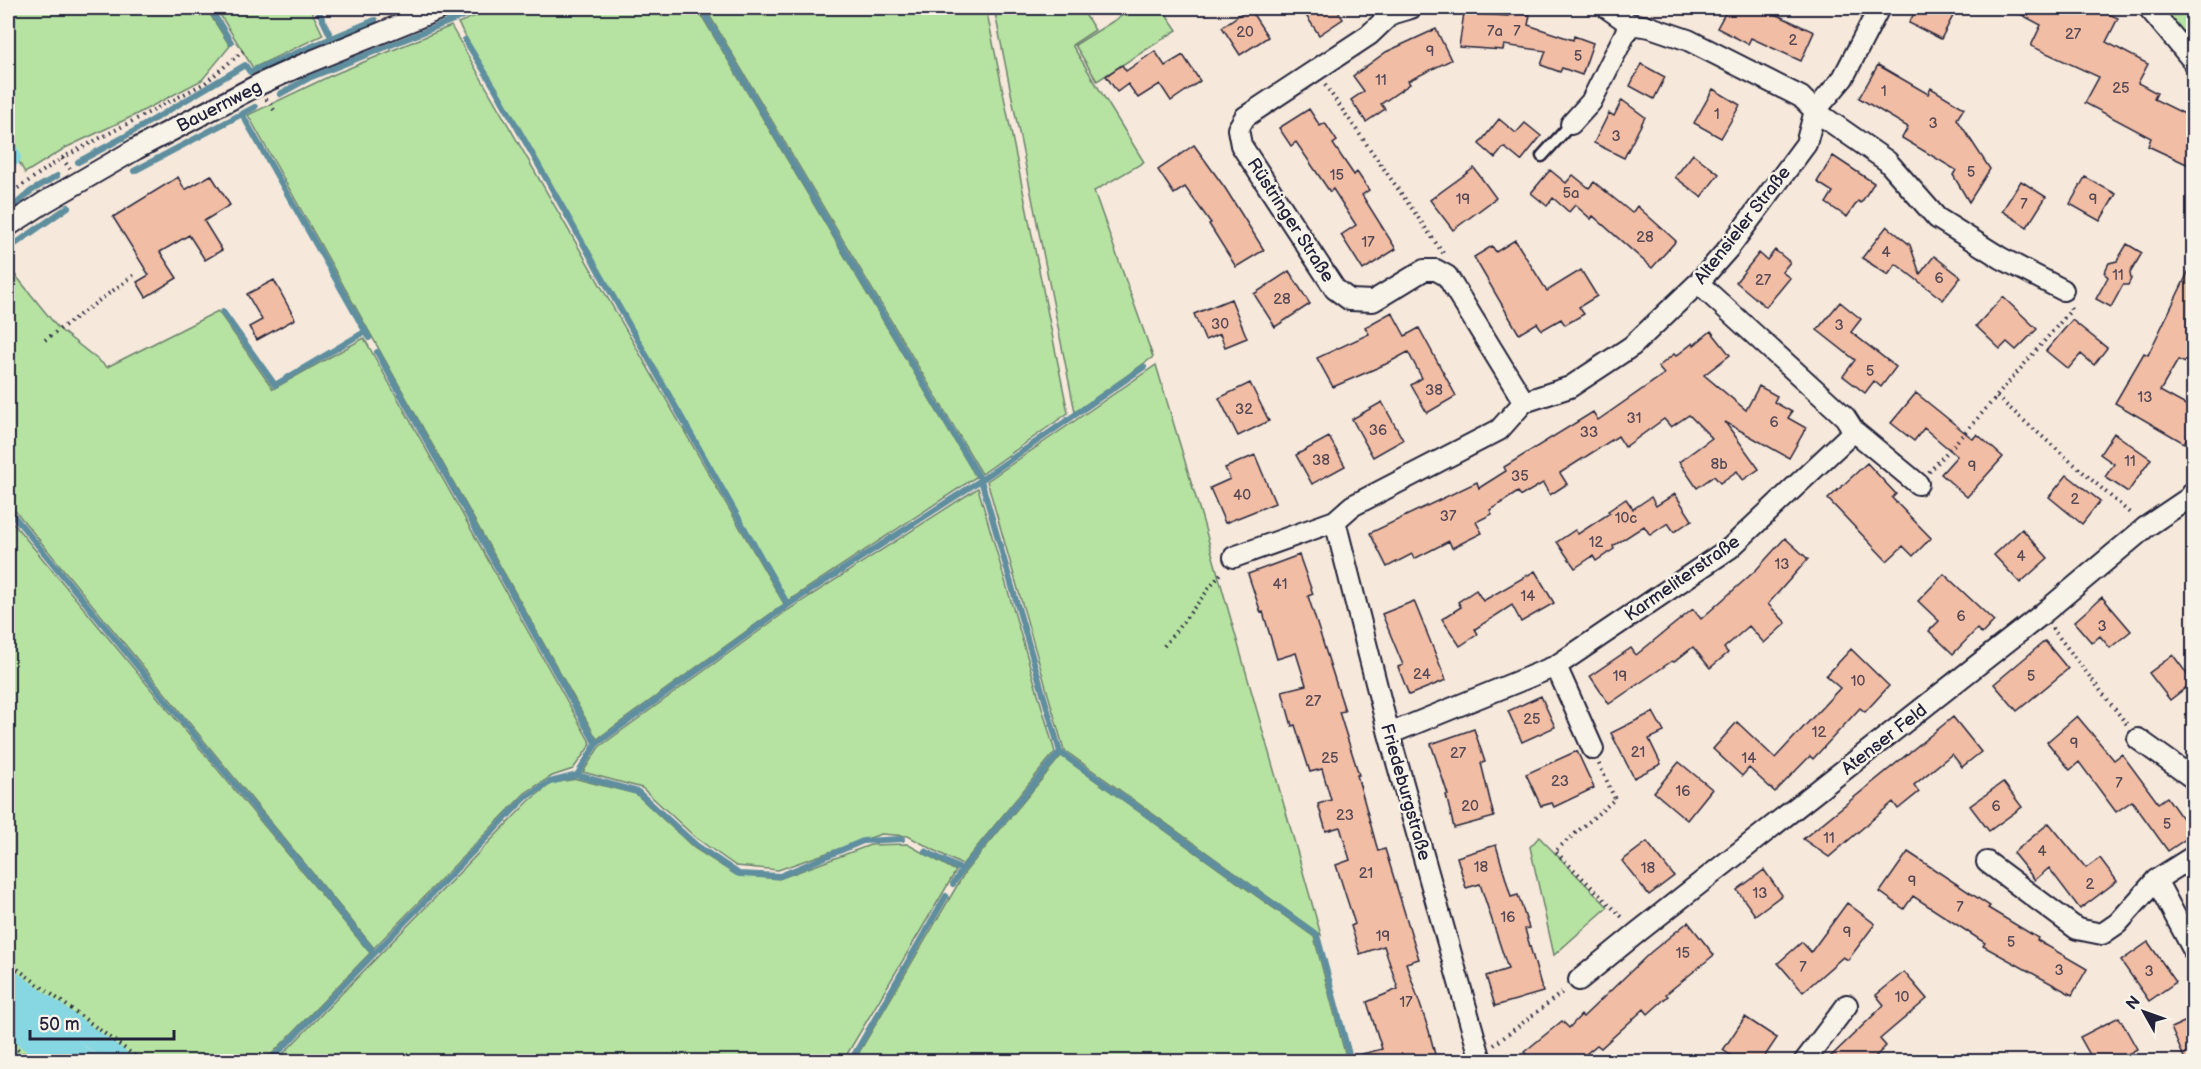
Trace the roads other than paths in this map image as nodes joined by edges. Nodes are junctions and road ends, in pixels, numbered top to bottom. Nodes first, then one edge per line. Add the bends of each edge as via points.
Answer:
1 (442, 8) edge
2 (1411, 8) edge
3 (1607, 8) edge
4 (1879, 8) edge
5 (2149, 8) edge
6 (1389, 11) edge
7 (1630, 24) junction
8 (2193, 62) edge
9 (1815, 111) junction
10 (1571, 124) joint
11 (1542, 156) dead end
12 (8, 226) edge
13 (1698, 282) junction
14 (2063, 290) road end
15 (1524, 402) junction
16 (1854, 431) junction
17 (1918, 484) road end
18 (2192, 497) edge
19 (1335, 521) junction
20 (1234, 557) road end
21 (1556, 666) junction
22 (1389, 734) junction
23 (2138, 739) road end
24 (1593, 749) road end
25 (2193, 779) edge
26 (2193, 856) edge
27 (1987, 862) dead end
28 (2156, 879) junction
29 (2193, 951) edge
30 (1579, 980) road end
31 (1847, 1005) dead end
32 (1481, 1059) edge
33 (1804, 1062) edge

1 - 12 street, Bauernweg via 260,84 136,149
2 - 6 street, Rüstringer Straße
3 - 7 street
4 - 9 street, Altensieler Straße via 1843,78
5 - 8 street
6 - 15 street, Rüstringer Straße via 1369,35 1245,117 1238,129 1241,144 1335,289 1350,300 1373,301 1424,270 1436,270 1447,276
7 - 9 street via 1688,40 1801,97
7 - 10 street via 1592,102
9 - 13 street, Altensieler Straße via 1806,144 1728,249
9 - 14 street via 1887,161 1937,218
10 - 11 lane
13 - 15 street, Altensieler Straße via 1632,346 1570,387
13 - 16 street via 1845,417
15 - 19 street via 1499,430 1352,506
16 - 17 street
16 - 21 street, Karmeliterstraße via 1730,548
18 - 30 street, Atenser Feld via 2146,527 2042,615
19 - 20 street
19 - 22 street, Friedeburgstraße
21 - 22 street, Karmeliterstraße
21 - 24 street
22 - 32 street, Friedeburgstraße
23 - 25 street
26 - 28 street
27 - 28 street via 2077,929 2102,934 2118,923
28 - 29 street
31 - 33 street

